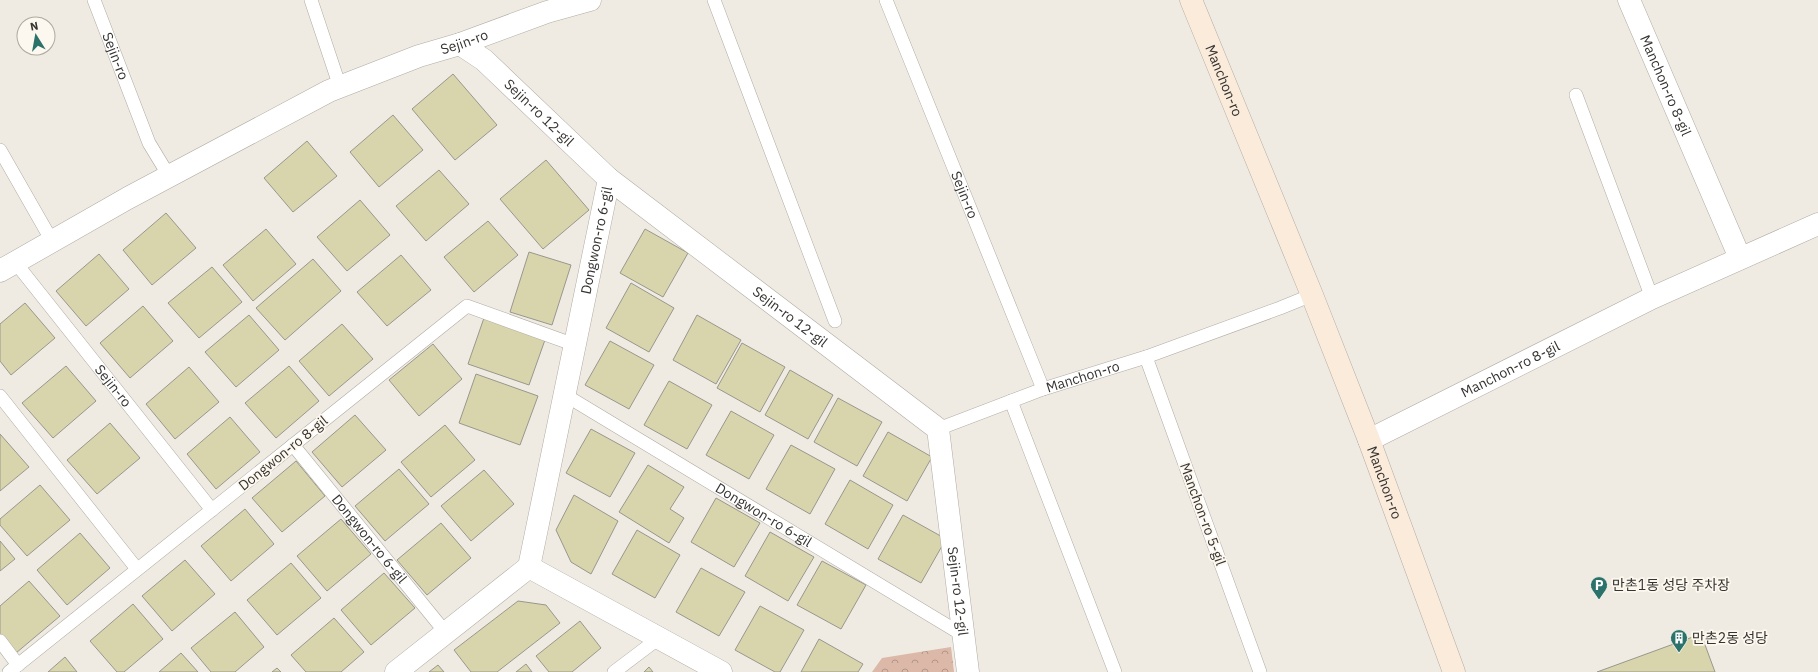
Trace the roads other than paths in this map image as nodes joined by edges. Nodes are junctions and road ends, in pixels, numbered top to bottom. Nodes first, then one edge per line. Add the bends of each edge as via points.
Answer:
1 (94, 0) edge
2 (311, 0) edge
3 (590, 0) edge
4 (714, 0) edge
5 (886, 0) edge
6 (1191, 0) edge
7 (1628, 0) edge
8 (460, 44) junction
9 (340, 87) junction
10 (1576, 95) dead end
11 (0, 150) edge
12 (169, 176) junction
13 (609, 179) junction
14 (1818, 224) edge
15 (52, 241) junction
16 (1740, 258) junction
17 (7, 267) edge
18 (1312, 295) junction
19 (1652, 298) junction
20 (835, 321) dead end
21 (575, 345) junction
22 (1146, 357) junction
23 (1043, 389) junction
24 (564, 395) junction
25 (0, 396) edge
26 (1011, 401) junction
27 (938, 429) junction
28 (1369, 440) junction
29 (293, 445) junction
30 (212, 510) junction
31 (529, 567) junction
32 (137, 569) junction
33 (446, 633) junction
34 (964, 635) junction
35 (659, 638) junction
36 (0, 642) edge
37 (14, 668) edge
38 (396, 672) edge
39 (614, 672) edge
40 (721, 672) edge
41 (968, 672) edge
42 (1115, 672) edge
43 (1260, 672) edge
44 (1454, 672) edge

1 - 12 lane, Sejin-ro via 149,143
2 - 9 lane
3 - 8 street, Sejin-ro via 547,12
4 - 20 lane
5 - 23 lane, Sejin-ro
6 - 18 main road, Manchon-ro
7 - 16 street, Manchon-ro 8-gil
8 - 9 street, Sejin-ro via 419,56
8 - 13 street, Sejin-ro 12-gil via 484,60
9 - 12 street, Sejin-ro
10 - 19 lane
11 - 15 lane
12 - 15 street, Sejin-ro
13 - 21 street, Dongwon-ro 6-gil
13 - 27 street, Sejin-ro 12-gil
14 - 16 street, Manchon-ro 8-gil
15 - 17 street, Sejin-ro
16 - 19 street, Manchon-ro 8-gil
17 - 30 lane, Sejin-ro
18 - 22 lane, Manchon-ro
18 - 28 main road, Manchon-ro
19 - 28 street, Manchon-ro 8-gil
21 - 24 street, Dongwon-ro 6-gil
21 - 29 lane, Dongwon-ro 8-gil via 467,306
22 - 23 lane, Manchon-ro
22 - 43 lane, Manchon-ro 5-gil
23 - 26 lane, Manchon-ro
24 - 31 street, Dongwon-ro 6-gil
24 - 34 lane, Dongwon-ro 6-gil
25 - 32 lane
26 - 27 lane, Manchon-ro
26 - 42 lane
27 - 34 street, Sejin-ro 12-gil
28 - 44 main road, Manchon-ro
29 - 30 lane, Dongwon-ro 8-gil
29 - 33 lane, Dongwon-ro 6-gil
30 - 32 lane, Dongwon-ro 8-gil
31 - 33 street
31 - 35 street
32 - 37 lane, Dongwon-ro 8-gil
33 - 38 street
34 - 41 street, Sejin-ro 12-gil
35 - 39 lane
35 - 40 street
36 - 37 lane

